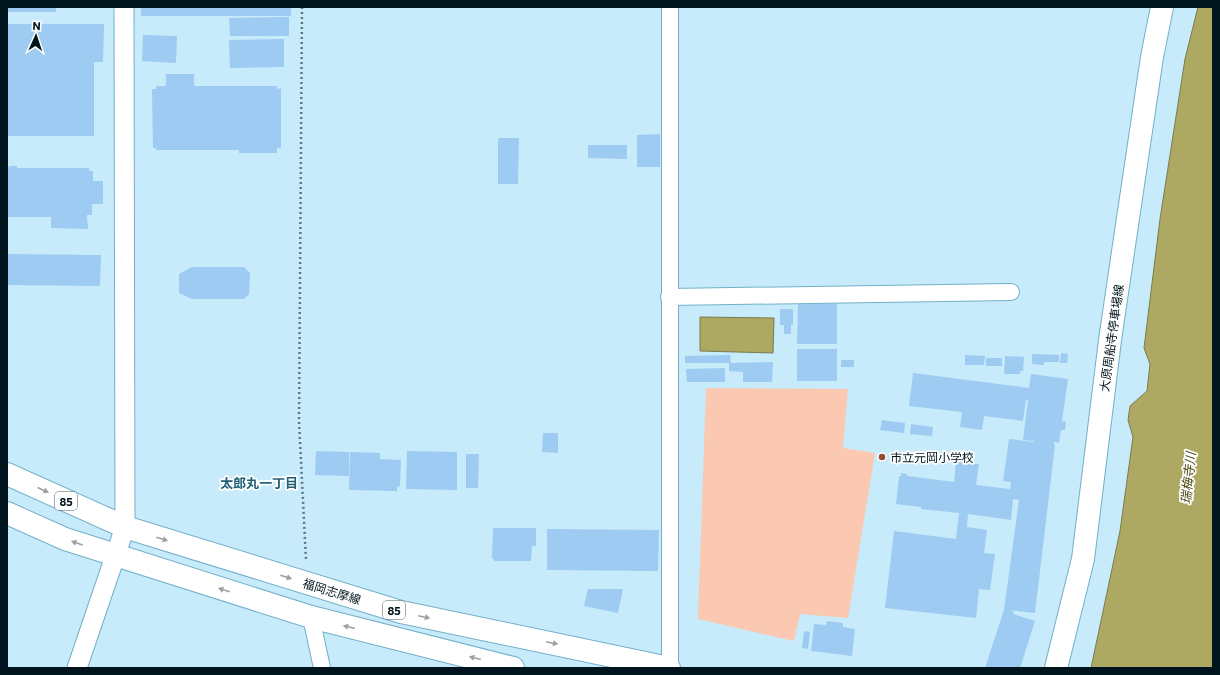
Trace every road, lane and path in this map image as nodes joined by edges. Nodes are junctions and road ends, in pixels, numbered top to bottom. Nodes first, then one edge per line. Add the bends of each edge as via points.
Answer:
1 (124, 7) edge
2 (302, 7) edge
3 (670, 7) edge
4 (1162, 7) edge
5 (1011, 292) dead end
6 (669, 296) junction
7 (7, 474) edge
8 (7, 513) edge
9 (125, 527) junction
10 (114, 555) junction
11 (307, 584) junction
12 (311, 617) junction
13 (77, 668) edge
14 (322, 668) edge
15 (513, 668) edge
16 (669, 668) edge
17 (1056, 668) edge

1 - 9 street
2 - 11 path via 300,421
3 - 6 street
4 - 17 main road, 大原周船寺停車場線 via 1128,214 1083,558
5 - 6 street
6 - 16 street
7 -> 9 main road, 福岡志摩線 / 85
10 -> 8 main road, 85 via 65,539
9 - 10 street
9 -> 11 main road, 福岡志摩線 / 85
12 -> 10 main road, 85
10 - 13 street
11 -> 16 main road, 福岡志摩線 / 85 via 401,612
12 - 14 street
15 -> 12 main road, 85

